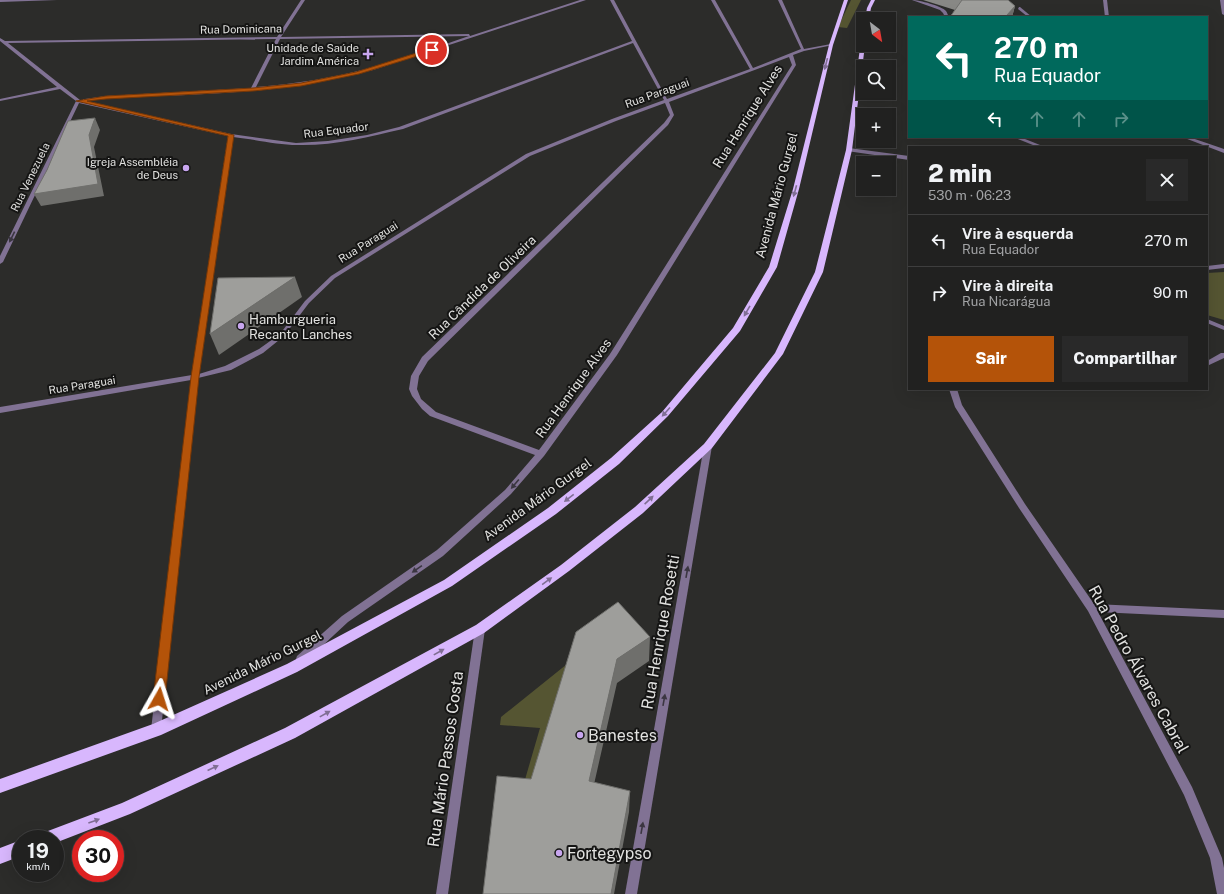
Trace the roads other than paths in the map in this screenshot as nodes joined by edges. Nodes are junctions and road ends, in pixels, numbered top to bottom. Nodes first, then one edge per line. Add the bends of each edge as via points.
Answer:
1 (55, 0) edge
2 (303, 0) edge
3 (584, 0) edge
4 (612, 0) edge
5 (713, 0) edge
6 (780, 0) edge
7 (846, 0) edge
8 (873, 0) edge
9 (914, 0) edge
10 (1104, 0) edge
11 (1222, 0) edge
12 (0, 1) edge
13 (1019, 8) dead end
14 (868, 12) edge
15 (1224, 14) edge
16 (947, 16) edge
17 (1029, 16) edge
18 (1107, 16) edge
19 (478, 35) junction
20 (280, 37) junction
21 (2, 41) edge
22 (635, 41) junction
23 (831, 45) junction
24 (803, 50) junction
25 (862, 52) edge
26 (791, 56) junction
27 (752, 70) junction
28 (61, 87) junction
29 (253, 89) junction
30 (0, 100) edge
31 (666, 100) junction
32 (78, 101) junction
33 (231, 135) junction
34 (1018, 138) edge
35 (1187, 138) edge
36 (1040, 146) edge
37 (1208, 146) edge
38 (1208, 146) edge
39 (849, 150) junction
40 (1224, 152) edge
41 (908, 158) edge
42 (0, 262) edge
43 (1224, 266) edge
44 (1208, 268) edge
45 (1208, 321) edge
46 (1224, 328) edge
47 (1224, 355) edge
48 (1208, 363) edge
49 (195, 377) junction
50 (953, 390) edge
51 (0, 410) edge
52 (708, 446) junction
53 (541, 454) junction
54 (1091, 608) junction
55 (1224, 614) edge
56 (480, 630) junction
57 (292, 668) junction
58 (156, 730) junction
59 (0, 786) edge
60 (64, 832) edge
61 (12, 851) edge
62 (0, 856) edge
63 (442, 894) edge
64 (631, 894) edge
65 (1223, 894) edge

1 - 12 street
2 - 20 street
3 - 19 street
4 - 22 street
5 - 27 street
6 - 24 street
7 - 23 main road, Avenida Mário Gurgel
8 - 14 main road
9 - 16 street via 941,9
10 - 18 street
11 - 15 street
13 - 17 street
19 - 20 street, Rua Dominicana
19 - 29 street via 342,77 287,87
20 - 21 street, Rua Dominicana
20 - 29 street
21 - 28 street, Rua Equador
22 - 31 street
22 - 33 street, Rua Equador via 401,128 367,136 296,144
23 - 24 street, Rua Paraguai
23 -> 57 main road, Avenida Mário Gurgel via 796,189 773,267 737,329 665,414 615,461 552,511 448,583
24 - 26 street, Rua Paraguai
25 - 39 main road
26 - 27 street, Rua Paraguai
26 - 53 street, Rua Henrique Alves via 794,65 613,355
27 - 31 street, Rua Paraguai
28 - 30 street
28 - 32 street, Rua Equador
29 - 32 street via 106,97
31 - 49 street, Rua Paraguai via 528,155 333,277 307,302 282,335 261,351 228,368
31 - 53 street, Rua Cândida de Oliveira via 672,115 666,124 425,359 415,373 412,388 419,403 434,414
32 - 33 street, Rua Equador
32 -> 42 street, Rua Venezuela
33 - 49 street
34 - 36 street
35 - 38 street
37 - 40 street
39 - 41 street
39 - 52 main road via 815,279 779,354
43 - 44 street
45 - 46 street
47 - 48 street
49 - 51 street, Rua Paraguai
49 - 58 street
50 - 54 street, Rua Pedro Álvares Cabral via 958,404 1022,506
56 -> 52 main road via 566,568 639,510
64 -> 52 street, Rua Henrique Rosetti
53 -> 57 street, Rua Henrique Alves via 508,492 440,553 345,619
54 - 55 street
54 - 65 street, Rua Pedro Álvares Cabral via 1188,791 1216,858
60 -> 56 main road via 125,809 290,733
56 - 63 street, Rua Mário Passos Costa
57 - 58 main road, Avenida Mário Gurgel
58 - 59 main road, Avenida Mário Gurgel
61 - 62 main road

